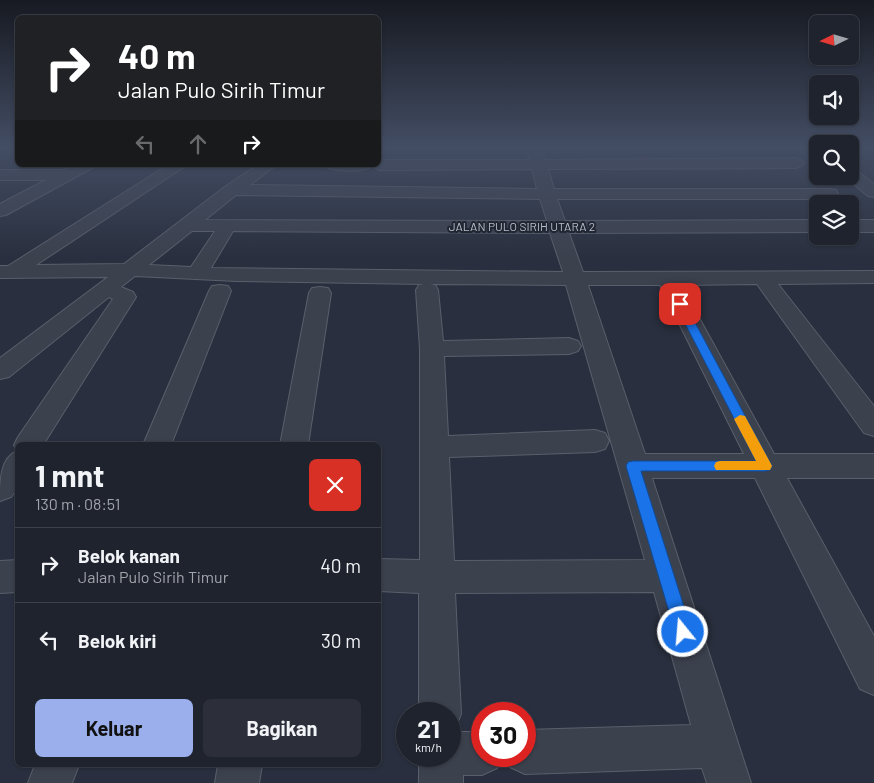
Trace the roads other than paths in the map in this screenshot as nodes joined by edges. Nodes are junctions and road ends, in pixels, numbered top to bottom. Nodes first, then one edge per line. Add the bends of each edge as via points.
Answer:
1 (49, 185) edge
2 (147, 185) edge
3 (240, 185) edge
4 (545, 185) edge
5 (820, 185) edge
6 (232, 190) junction
7 (547, 194) junction
8 (832, 195) edge
9 (809, 199) edge
10 (0, 211) edge
11 (188, 224) junction
12 (227, 226) junction
13 (809, 226) edge
14 (558, 227) junction
15 (130, 270) junction
16 (6, 272) edge
17 (197, 273) junction
18 (762, 277) junction
19 (865, 277) edge
20 (575, 279) junction
21 (667, 279) junction
22 (107, 288) junction
23 (427, 290) dead end
24 (220, 292) dead end
25 (320, 293) dead end
26 (874, 297) edge
27 (569, 346) dead end
28 (432, 349) junction
29 (0, 371) edge
30 (874, 426) edge
31 (595, 441) dead end
32 (30, 442) edge
33 (158, 442) edge
34 (295, 442) edge
35 (435, 447) junction
36 (15, 466) edge
37 (633, 466) junction
38 (765, 466) junction
39 (874, 466) edge
40 (0, 488) edge
41 (381, 575) edge
42 (15, 576) edge
43 (666, 576) junction
44 (0, 577) edge
45 (437, 577) junction
46 (874, 675) edge
47 (440, 702) edge
48 (536, 753) edge
49 (724, 765) edge
50 (56, 767) edge
51 (240, 767) edge
52 (441, 767) edge
53 (50, 783) edge
54 (236, 783) edge
55 (441, 783) edge

1 - 10 street
2 - 16 street
3 - 6 street
4 - 7 street
5 - 8 street
6 - 7 street
6 - 11 street
7 - 9 street
7 - 14 street
11 - 12 street, JALAN PULO SIRIH UTARA 2
11 - 15 street
12 - 14 street, JALAN PULO SIRIH UTARA 2
12 - 17 street
13 - 14 street, JALAN PULO SIRIH UTARA 2
14 - 20 street
15 - 16 street
15 - 17 street
15 - 22 street
17 - 20 street
18 - 19 street
18 - 21 street
18 - 30 street
19 - 26 street
20 - 21 street
20 - 37 street
21 - 38 street
22 - 29 street
22 - 32 street via 125,297
23 - 28 street
24 - 33 street
25 - 34 street
27 - 28 street
28 - 35 street
31 - 35 street
35 - 45 street
36 - 40 street
37 - 38 street
37 - 43 street
38 - 39 street
38 - 46 street
41 - 45 street
42 - 44 street
43 - 45 street
43 - 49 street
45 - 47 street
48 - 49 street
50 - 53 street
51 - 54 street
52 - 55 street

